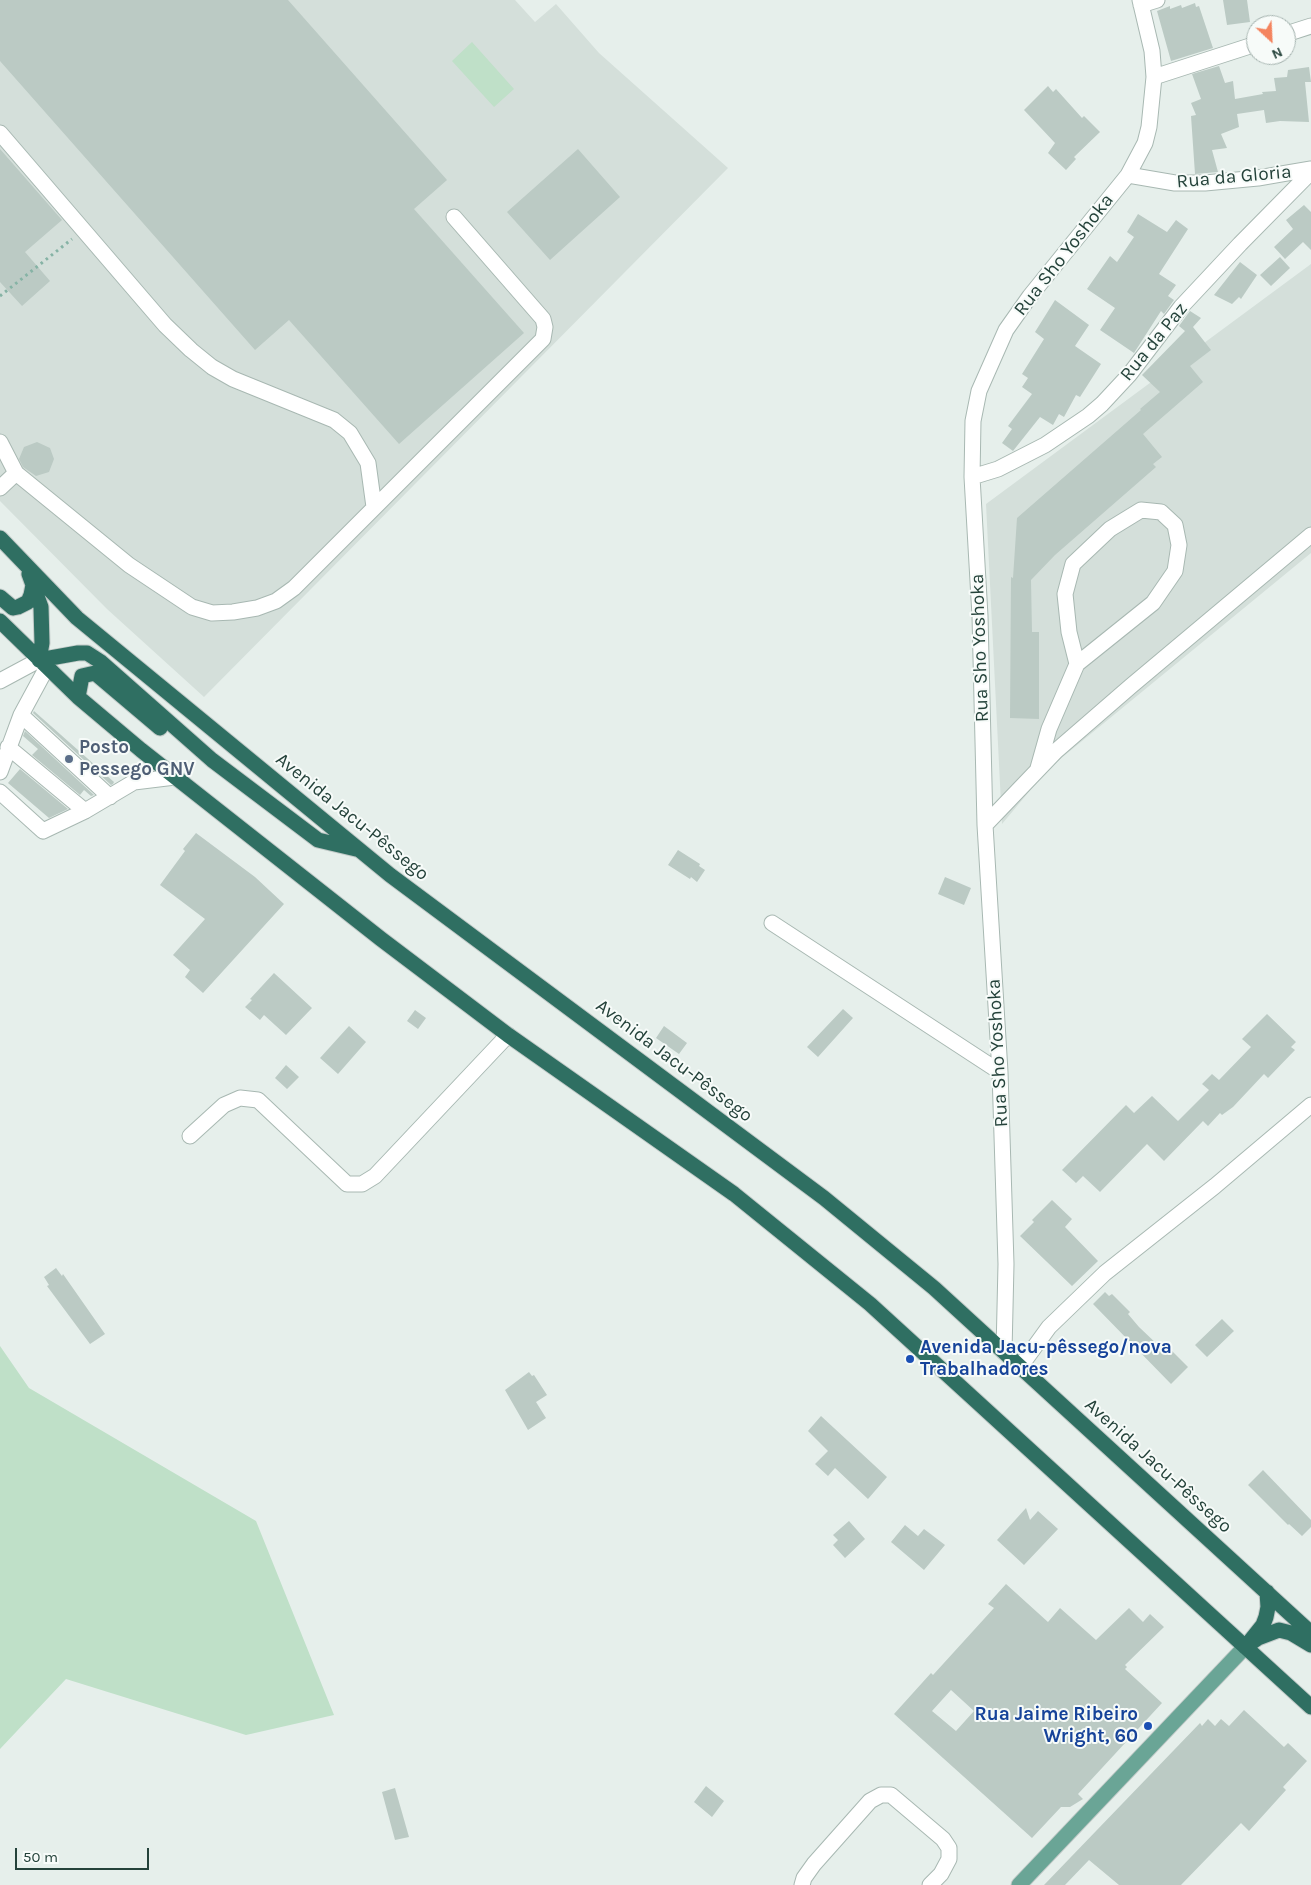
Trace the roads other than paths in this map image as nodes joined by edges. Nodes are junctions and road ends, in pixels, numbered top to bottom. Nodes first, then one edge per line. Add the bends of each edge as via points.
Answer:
1 (1157, 0) edge
2 (1141, 3) edge
3 (1311, 26) edge
4 (1296, 31) edge
5 (1246, 47) edge
6 (1154, 77) junction
7 (0, 133) edge
8 (1311, 170) edge
9 (1128, 175) junction
10 (454, 217) dead end
11 (0, 442) edge
12 (16, 474) junction
13 (972, 477) junction
14 (0, 488) edge
15 (374, 506) junction
16 (1311, 534) edge
17 (0, 538) edge
18 (27, 566) junction
19 (33, 585) junction
20 (0, 597) edge
21 (0, 621) edge
22 (43, 664) junction
23 (1076, 664) junction
24 (0, 681) edge
25 (78, 697) junction
26 (21, 715) junction
27 (8, 746) junction
28 (1038, 768) junction
29 (0, 772) edge
30 (175, 777) junction
31 (0, 792) edge
32 (110, 797) junction
33 (264, 798) junction
34 (84, 811) junction
35 (985, 825) junction
36 (360, 850) junction
37 (772, 923) dead end
38 (508, 1035) junction
39 (1000, 1072) junction
40 (1311, 1105) edge
41 (190, 1136) dead end
42 (1004, 1352) junction
43 (1020, 1367) junction
44 (1267, 1592) junction
45 (1311, 1633) edge
46 (1311, 1645) edge
47 (1245, 1647) junction
48 (1311, 1707) edge
49 (802, 1885) edge
50 (930, 1885) edge
51 (1019, 1885) edge

1 - 2 street
2 - 6 street, Rua Sho Yoshoka via 1152,51
3 - 4 street
5 - 6 street
6 - 9 street, Rua Sho Yoshoka via 1145,143
7 - 15 street via 165,325 191,350 212,367 249,386 334,420 350,433 368,464
8 - 9 street, Rua da Gloria via 1205,183 1175,183
8 - 13 street, Rua da Paz via 1182,307 1102,404 1045,445 998,469
9 - 13 street, Rua Sho Yoshoka via 1006,330 979,391 973,421
10 - 15 street via 543,319 545,334 537,347
11 - 12 street
12 - 14 street
12 - 15 street via 129,564 192,608 212,612 257,608 276,601 294,588
13 - 35 street, Rua Sho Yoshoka via 980,616
16 - 28 street
17 - 18 highway, Avenida Jacu-Pêssego
18 - 19 highway
18 - 36 highway, Avenida Jacu-Pêssego via 77,618
19 - 20 highway via 28,602 18,607 13,608
19 - 22 highway via 42,607
21 - 22 highway
22 - 24 street
22 - 25 highway
22 - 26 street
22 - 33 highway via 87,653 212,760
23 - 23 street via 1153,603 1175,571 1180,545 1175,525 1161,512 1141,510 1110,529 1073,564 1065,594
23 - 28 street via 1049,729
25 - 30 highway
25 - 33 highway via 82,676 95,673 229,784
26 - 27 street
26 - 32 street
27 - 29 street
27 - 34 street
28 - 35 street
30 - 32 street via 134,782
30 - 38 highway
31 - 34 street via 43,831
32 - 34 street
33 - 36 highway via 318,840
35 - 39 street, Rua Sho Yoshoka
36 - 42 highway, Avenida Jacu-Pêssego via 824,1198 934,1288
37 - 39 street
38 - 41 street via 375,1176 362,1184 347,1184 258,1100 240,1098 224,1105
38 - 47 highway via 734,1194 870,1304
39 - 42 street, Rua Sho Yoshoka via 1006,1264
40 - 43 street via 1105,1273 1049,1327
42 - 43 highway, Avenida Jacu-Pêssego
43 - 44 highway, Avenida Jacu-Pêssego
44 - 45 highway, Avenida Jacu-Pêssego
44 - 47 highway via 1268,1607 1263,1625
46 - 47 highway via 1279,1630
47 - 48 highway
47 - 51 main road
49 - 50 street via 814,1864 870,1801 881,1795 890,1795 943,1839 949,1848 945,1867

